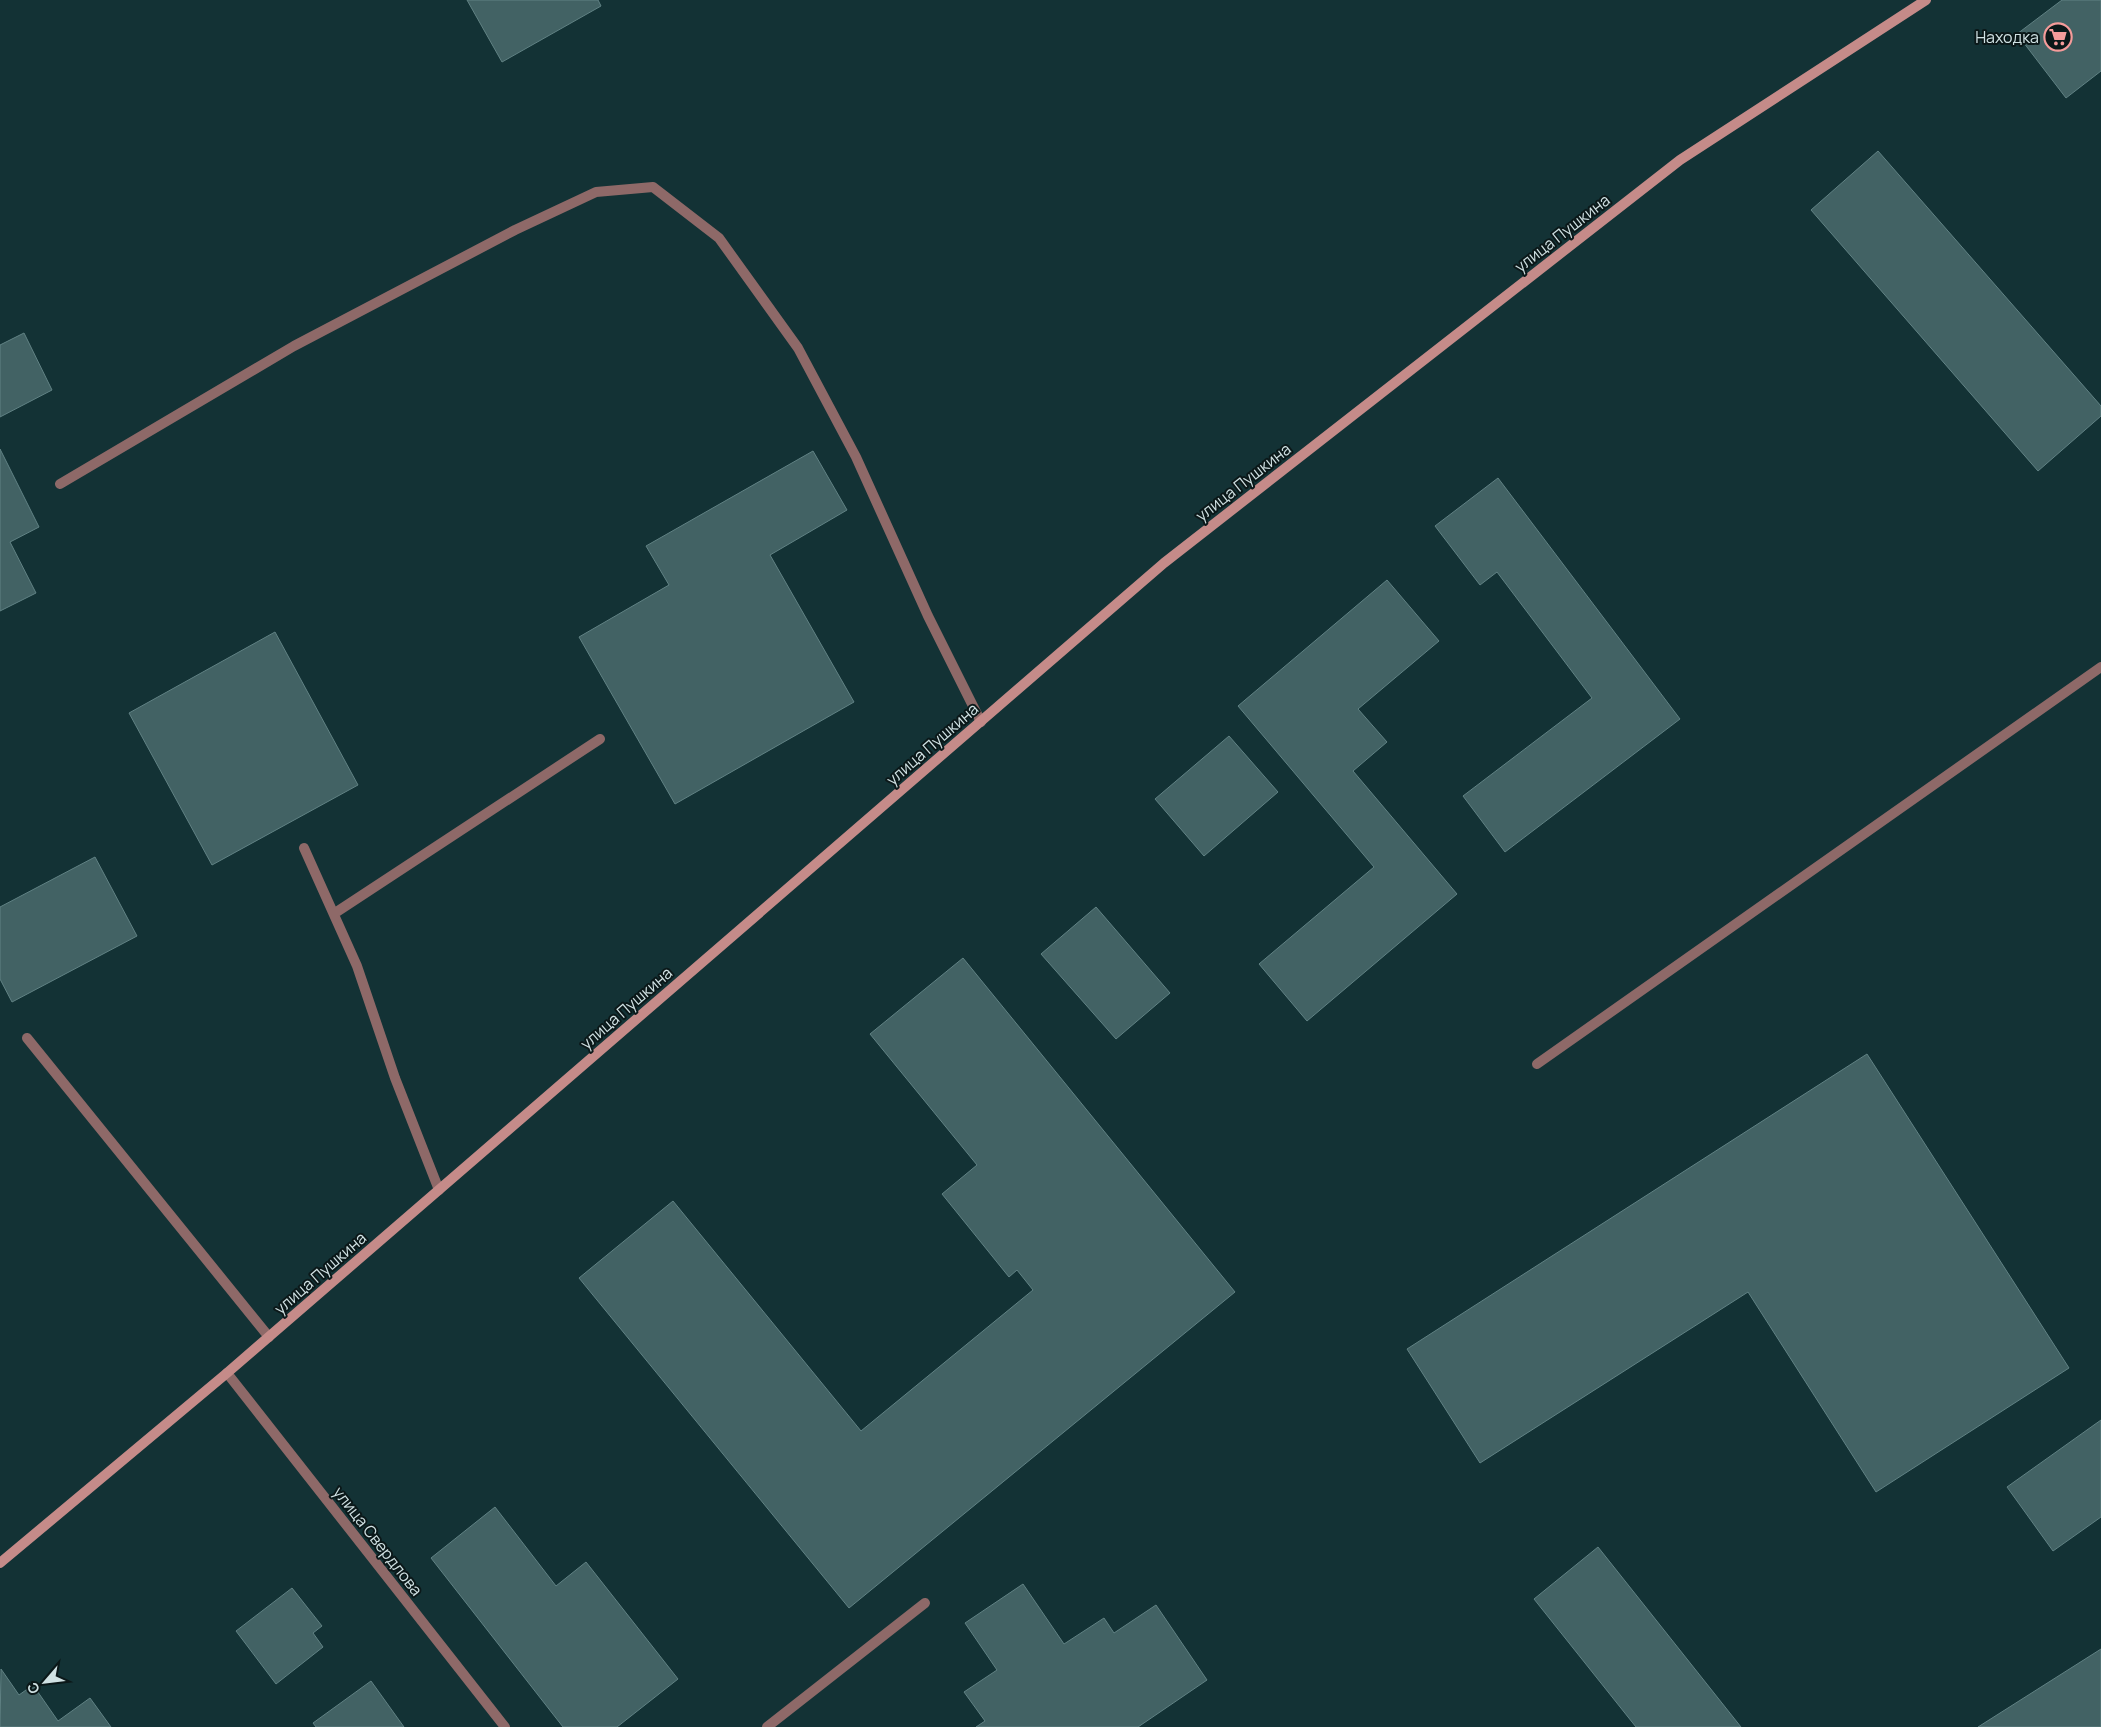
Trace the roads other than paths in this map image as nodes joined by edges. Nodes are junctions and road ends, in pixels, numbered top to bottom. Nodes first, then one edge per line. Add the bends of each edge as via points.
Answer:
1 (1926, 0) edge
2 (60, 484) dead end
3 (2101, 667) edge
4 (981, 722) junction
5 (600, 739) dead end
6 (304, 848) dead end
7 (335, 912) junction
8 (28, 1038) dead end
9 (1537, 1064) dead end
10 (439, 1190) junction
11 (268, 1337) junction
12 (227, 1373) junction
13 (0, 1564) edge
14 (925, 1603) dead end
15 (505, 1727) edge
16 (767, 1727) edge

1 - 4 street, улица Пушкина via 1680,160 1164,563
2 - 4 street via 294,346 515,230 596,192 654,186 719,238 798,348 856,457 928,616
3 - 9 street
4 - 10 street, улица Пушкина
5 - 7 street
6 - 7 street
7 - 10 street via 358,966 395,1078
8 - 11 street
10 - 11 street, улица Пушкина
11 - 12 street, улица Пушкина
12 - 13 street, улица Пушкина
12 - 15 street, улица Свердлова
14 - 16 street

